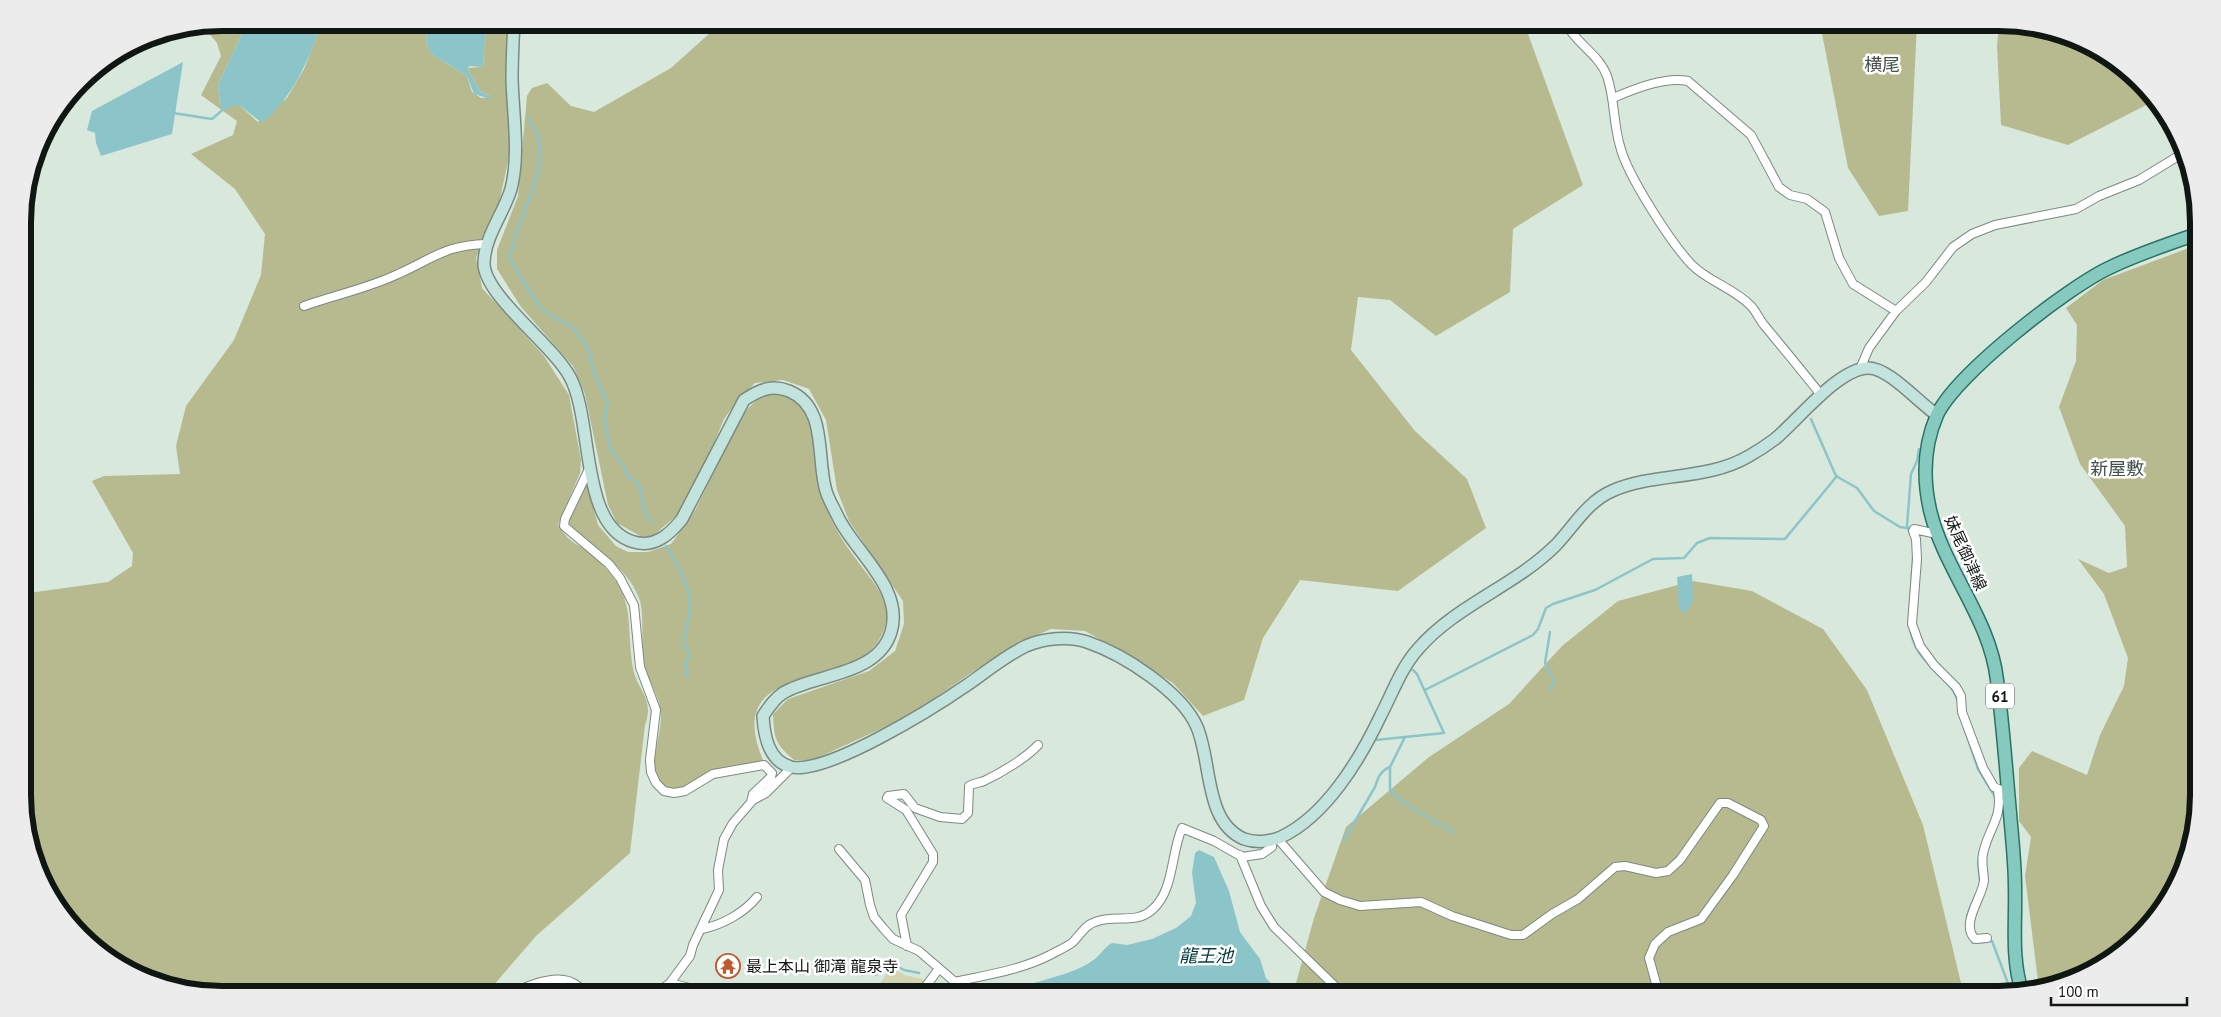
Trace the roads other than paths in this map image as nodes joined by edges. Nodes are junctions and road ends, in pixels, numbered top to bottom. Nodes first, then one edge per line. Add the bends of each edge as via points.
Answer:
1 (514, 31) edge
2 (1572, 31) edge
3 (1613, 98) junction
4 (2178, 156) edge
5 (2190, 237) edge
6 (487, 244) junction
7 (304, 306) dead end
8 (1896, 311) junction
9 (1860, 369) junction
10 (1821, 395) junction
11 (1937, 415) junction
12 (590, 467) junction
13 (1937, 534) junction
14 (1038, 745) dead end
15 (792, 767) junction
16 (2003, 792) junction
17 (751, 802) junction
18 (1275, 839) junction
19 (839, 850) dead end
20 (1240, 855) junction
21 (757, 897) dead end
22 (702, 929) junction
23 (1987, 938) dead end
24 (907, 946) junction
25 (938, 970) junction
26 (670, 983) junction
27 (2020, 984) edge
28 (534, 986) edge
29 (578, 986) edge
30 (666, 986) edge
31 (682, 986) edge
32 (926, 986) edge
33 (1335, 986) edge
34 (1657, 986) edge

1 - 6 street via 512,80 516,155 511,189
2 - 3 street via 1599,61
3 - 8 street via 1663,82 1688,81 1751,135 1779,187 1790,195 1807,199 1825,212 1839,258 1853,284
3 - 10 street via 1623,158 1669,233 1692,265 1752,306
4 - 8 street via 2139,180 2076,209 1995,225 1972,234 1953,248 1926,282
5 - 11 main road, 妹尾御津線 / 61 via 2087,279 1971,372
6 - 7 street via 465,244 433,255 398,275
6 - 12 street via 484,265 498,296 554,354 570,378 581,408
8 - 9 street via 1869,348
9 - 10 street via 1837,381
9 - 11 street via 1876,368 1890,376
10 - 18 street via 1774,439 1746,458 1719,469 1610,491 1587,508 1556,544 1524,572 1435,631 1415,651 1346,778 1300,824
11 - 13 main road, 妹尾御津線 / 61 via 1926,455 1925,474
12 - 15 street via 601,510 610,527 622,539 638,544 654,543 669,535 682,519 744,400 759,390 780,387 799,395 809,404 815,417 826,491 844,527 882,580 894,608 891,633 879,651 863,664 782,694 763,716 769,750 779,761
12 - 17 street via 568,510 564,526 609,564 634,605 640,667 656,710 650,760 656,783 664,791 674,793 685,791 713,774 764,764 772,773 771,777 754,794
13 - 16 main road, 妹尾御津線 / 61 via 1980,621 1996,665
13 - 16 street via 1913,531 1917,559 1912,624 1926,657 1961,696 1962,712 1983,768
14 - 24 street via 1027,757 983,782 969,786 968,813 962,820 915,808 904,794 888,796 906,810 933,854 933,862 901,914
15 - 17 street via 766,793
15 - 18 street via 826,762 868,743 913,719 1027,646 1045,640 1086,641 1135,667 1186,708 1197,727 1222,822 1236,836 1252,842
16 - 23 street via 1999,814 1983,853 1979,875 1982,893 1970,924 1975,939
16 - 27 main road, 妹尾御津線 / 61 via 2016,887 2016,973
17 - 22 street via 724,839 718,870 719,890
18 - 20 street via 1268,852
18 - 34 street via 1324,892 1340,900 1360,906 1421,902 1452,916 1523,935 1578,899 1615,867 1656,873 1668,871 1680,860 1720,803 1728,803 1761,820 1764,826 1701,919 1668,932 1655,944 1649,958
19 - 24 street via 865,880 874,917 893,939
20 - 25 street via 1182,828 1164,896 1144,916 1097,921 1072,942 1047,956 993,975 955,982
20 - 33 street via 1261,906 1274,927
21 - 22 street via 716,926
22 - 26 street via 687,963
24 - 25 street via 919,951
25 - 32 street
26 - 30 street
26 - 31 street
28 - 29 street via 563,980

